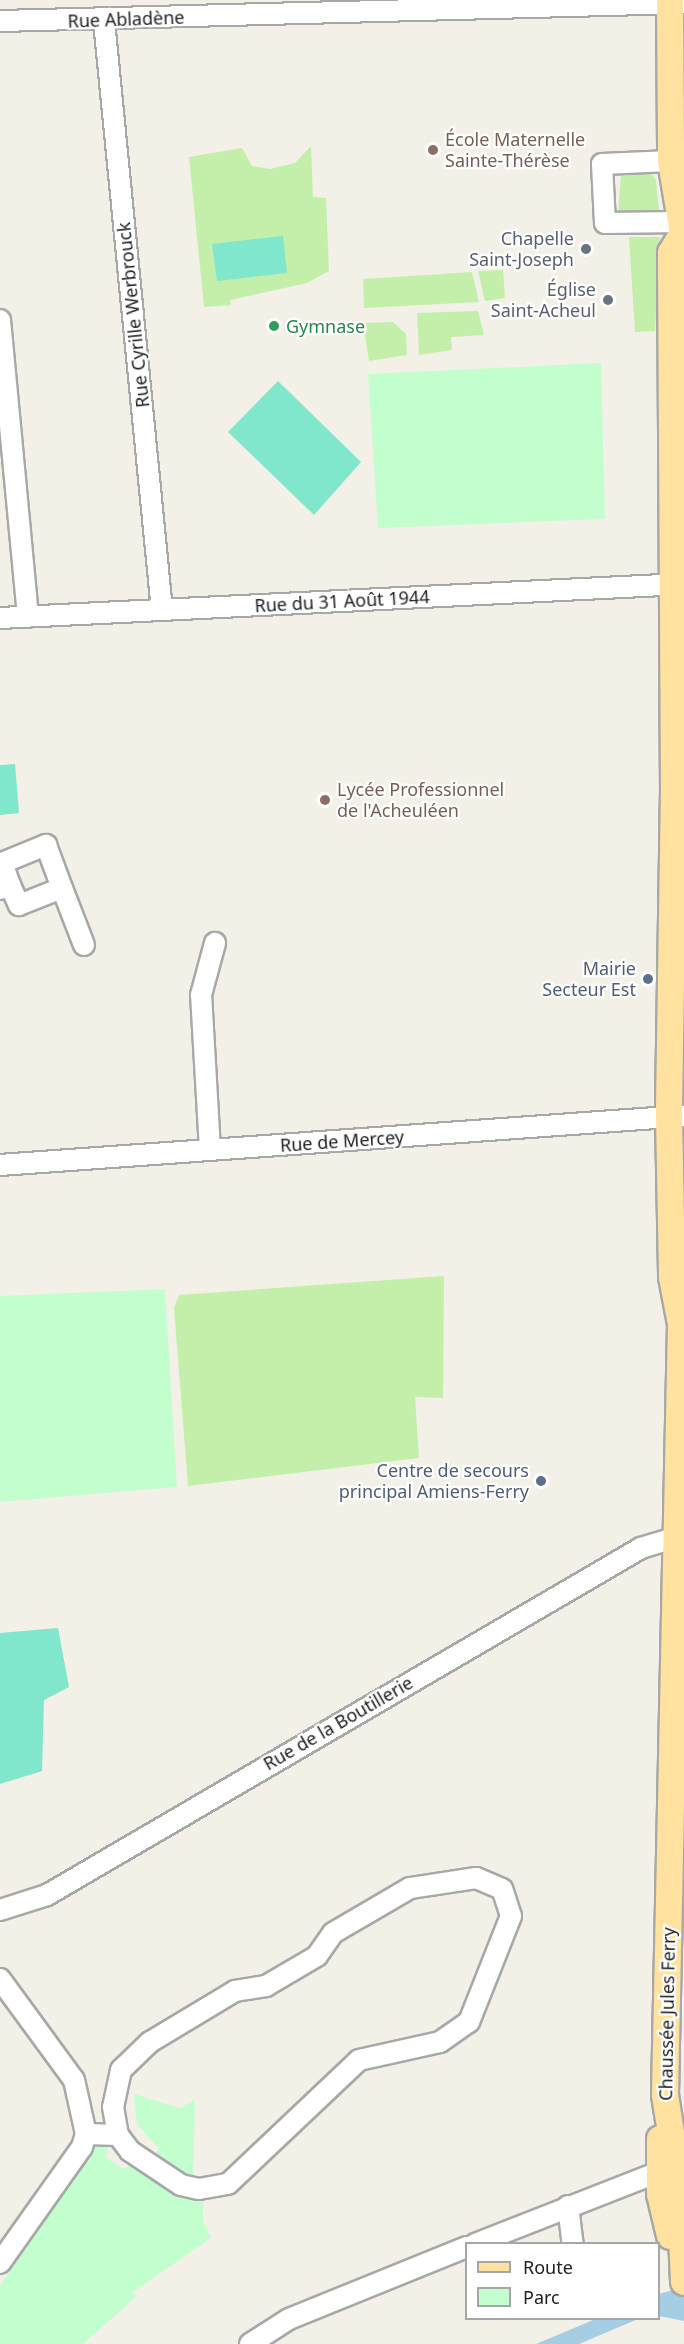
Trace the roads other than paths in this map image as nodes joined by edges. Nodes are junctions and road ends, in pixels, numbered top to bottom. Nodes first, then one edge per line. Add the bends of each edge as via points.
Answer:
1 (675, 2) edge
2 (271, 6) edge
3 (0, 21) edge
4 (104, 21) junction
5 (678, 30) edge
6 (678, 178) edge
7 (683, 231) edge
8 (0, 320) edge
9 (3, 377) edge
10 (7, 466) edge
11 (679, 584) edge
12 (162, 610) junction
13 (28, 616) junction
14 (0, 618) edge
15 (5, 887) edge
16 (62, 888) junction
17 (215, 943) dead end
18 (84, 945) dead end
19 (676, 1117) edge
20 (210, 1150) junction
21 (0, 1165) edge
22 (683, 1320) edge
23 (682, 1381) edge
24 (677, 1537) junction
25 (0, 1910) edge
26 (0, 1980) edge
27 (675, 2127) edge
28 (86, 2134) junction
29 (118, 2135) junction
30 (667, 2168) junction
31 (568, 2206) junction
32 (480, 2242) edge
33 (573, 2242) edge
34 (465, 2247) edge
35 (0, 2263) edge
36 (682, 2272) edge
37 (250, 2344) edge

1 - 2 street, Rue Abladène
1 - 5 main road, Chaussée Jules Ferry
2 - 4 street, Rue Abladène
3 - 4 street, Rue Abladène
4 - 12 street, Rue Cyrille Werbrouck
5 - 6 main road, Chaussée Jules Ferry
6 - 7 main road, Chaussée Jules Ferry
6 - 7 street via 594,164 605,223
7 - 11 main road, Chaussée Jules Ferry via 671,253
8 - 9 street
9 - 10 street
10 - 13 street
11 - 12 street, Rue du 31 Août 1944
11 - 19 main road, Chaussée Jules Ferry
12 - 13 street, Rue du 31 Août 1944
13 - 14 street, Rue du 31 Août 1944
15 - 16 street via 20,906
15 - 16 street via 2,863 46,845
16 - 18 street
17 - 20 street via 201,995
19 - 20 street, Rue de Mercey
19 - 22 main road, Chaussée Jules Ferry via 672,1277
20 - 21 street, Rue de Mercey
22 - 23 main road, Chaussée Jules Ferry
23 - 24 main road, Chaussée Jules Ferry
24 - 25 street, Rue de la Boutillerie via 641,1548 47,1895
24 - 27 main road, Chaussée Jules Ferry
26 - 28 street via 74,2080
27 - 30 main road, Chaussée Jules Ferry
28 - 29 street
28 - 35 street via 82,2147
29 - 29 street via 130,2151 181,2185 228,2184 359,2060 440,2042 469,2022 511,1916 502,1888 476,1878 410,1888 333,1933 317,1956 276,1980 235,1991 150,2042 121,2070 113,2107
30 - 31 street
30 - 36 main road, Chaussée Jules Ferry via 670,2235
31 - 32 street
31 - 33 street
34 - 37 street via 289,2319

